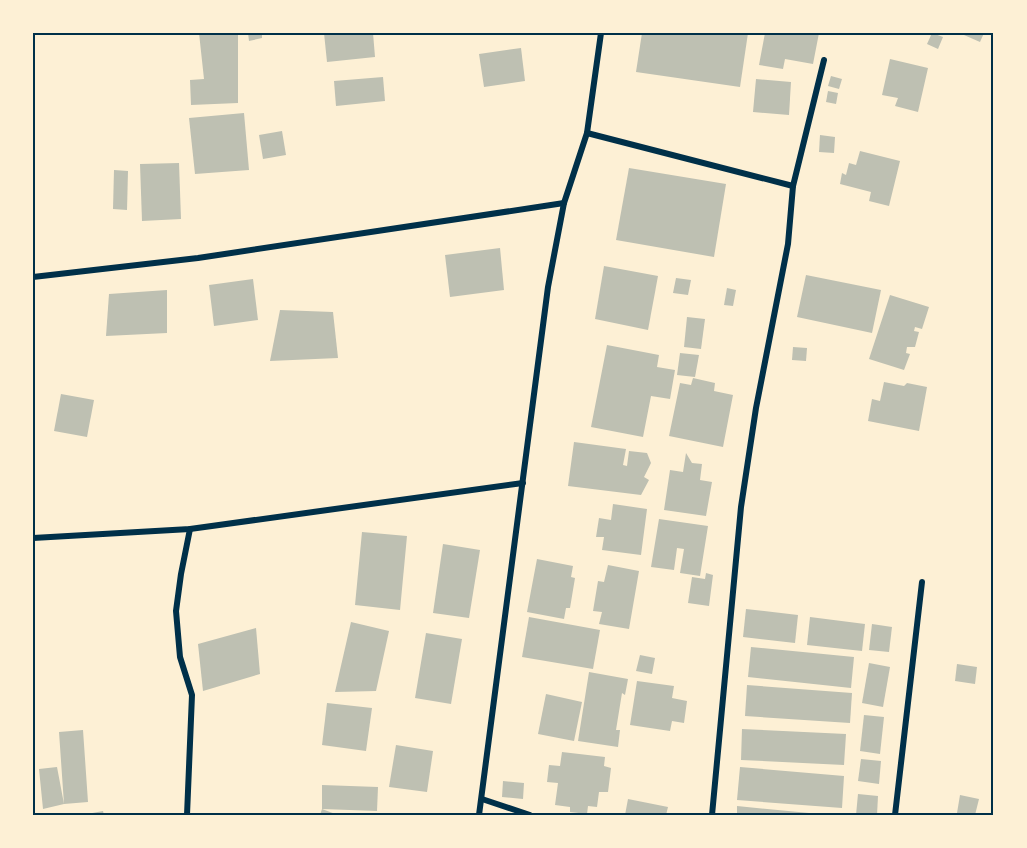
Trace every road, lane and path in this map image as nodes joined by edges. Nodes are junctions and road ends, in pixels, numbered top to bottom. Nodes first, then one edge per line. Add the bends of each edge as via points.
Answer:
1 (601, 33) edge
2 (824, 60) dead end
3 (587, 133) junction
4 (793, 186) junction
5 (564, 203) junction
6 (33, 277) edge
7 (523, 483) junction
8 (190, 529) junction
9 (33, 538) edge
10 (922, 582) dead end
11 (482, 799) junction
12 (187, 815) edge
13 (479, 815) edge
14 (530, 815) edge
15 (712, 815) edge
16 (896, 815) edge

1 - 3 street
2 - 4 street
3 - 4 street
3 - 5 street
4 - 15 street via 788,244 741,507
5 - 6 street via 198,258
5 - 7 street via 548,287
7 - 8 street
7 - 11 street
8 - 9 street
8 - 12 street via 176,610 180,657 192,695
10 - 16 street
11 - 13 street
11 - 14 street

